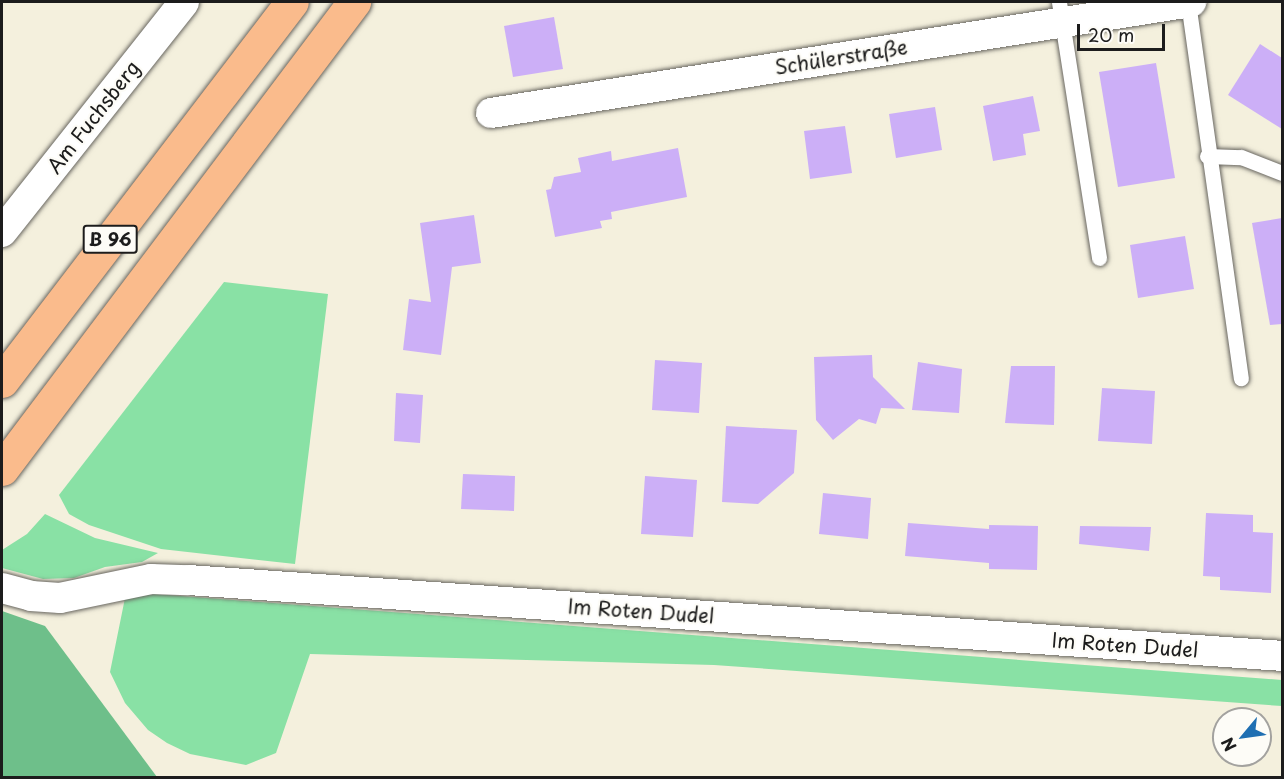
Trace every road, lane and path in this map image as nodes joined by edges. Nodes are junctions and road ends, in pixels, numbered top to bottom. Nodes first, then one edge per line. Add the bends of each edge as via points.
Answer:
1 (184, 2) edge
2 (292, 2) edge
3 (354, 2) edge
4 (1190, 2) edge
5 (1060, 12) edge
6 (491, 113) dead end
7 (1207, 156) junction
8 (1282, 173) edge
9 (2, 232) edge
10 (1099, 258) dead end
11 (1241, 378) dead end
12 (2, 381) edge
13 (2, 469) edge
14 (2, 588) edge
15 (1282, 656) edge

1 - 9 street, Am Fuchsberg
2 - 12 highway, B 96
3 - 13 highway, B 96
4 - 5 street, Schülerstraße
4 - 7 lane
5 - 6 street, Schülerstraße
5 - 10 lane
7 - 8 lane via 1241,157
7 - 11 lane
14 - 15 street, Im Roten Dudel via 60,598 151,579 188,580

